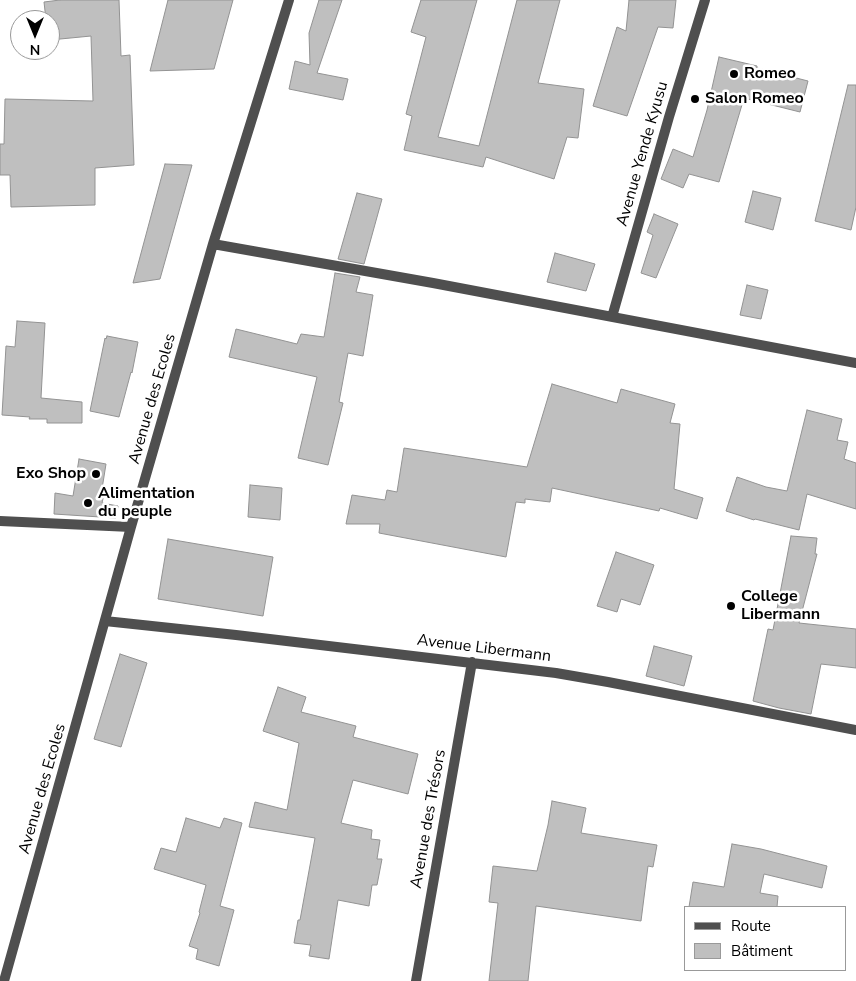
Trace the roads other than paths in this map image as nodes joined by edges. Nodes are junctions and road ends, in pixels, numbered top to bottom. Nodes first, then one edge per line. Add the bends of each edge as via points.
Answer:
1 (289, 0) edge
2 (706, 0) edge
3 (213, 244) junction
4 (612, 317) junction
5 (856, 363) edge
6 (0, 521) edge
7 (131, 527) junction
8 (104, 621) junction
9 (472, 662) junction
10 (856, 730) edge
11 (4, 981) edge
12 (416, 981) edge

1 - 3 street, Avenue des Ecoles
2 - 4 street, Avenue Yende Kyusu
3 - 4 street
3 - 7 street, Avenue des Ecoles
4 - 5 street
6 - 7 street
7 - 8 street, Avenue des Ecoles
8 - 9 street, Avenue Libermann
8 - 11 street, Avenue des Ecoles
9 - 10 street, Avenue Libermann via 608,682
9 - 12 street, Avenue des Trésors

